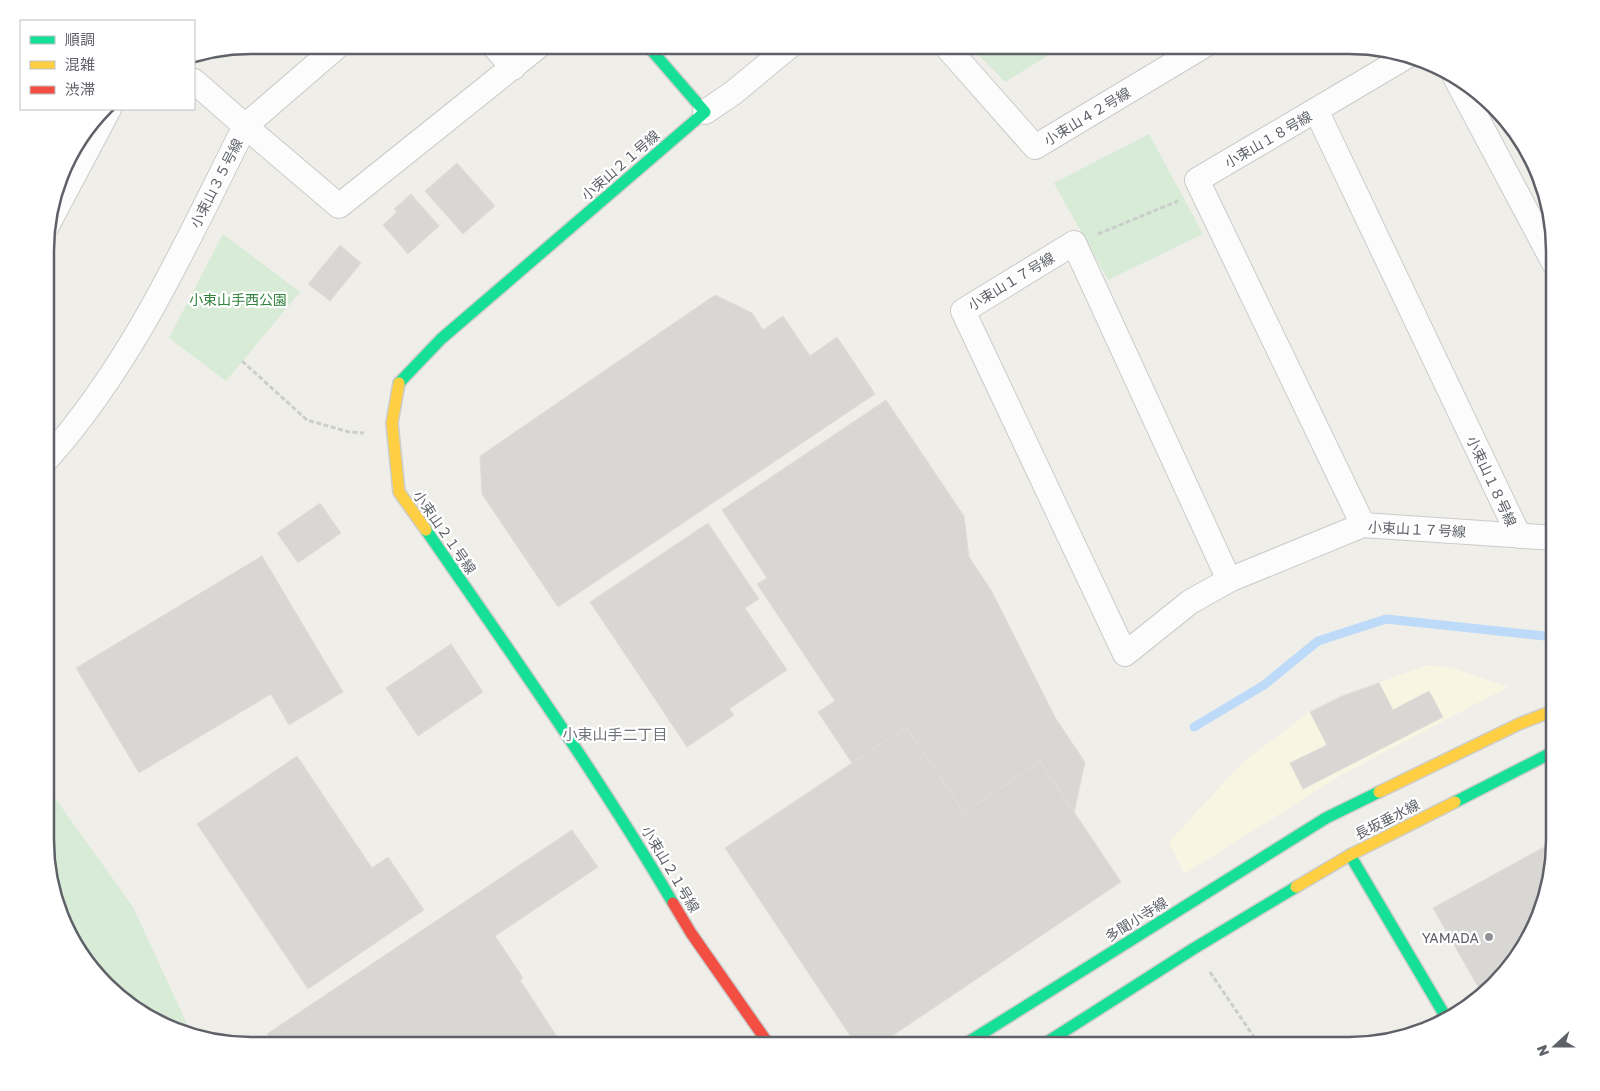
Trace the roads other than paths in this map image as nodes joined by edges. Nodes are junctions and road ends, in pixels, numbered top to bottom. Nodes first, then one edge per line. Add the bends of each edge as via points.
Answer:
1 (329, 54) edge
2 (501, 54) edge
3 (529, 54) edge
4 (655, 54) edge
5 (771, 54) edge
6 (953, 54) edge
7 (1190, 54) edge
8 (1399, 60) edge
9 (513, 68) junction
10 (195, 81) edge
11 (1461, 88) edge
12 (1316, 110) junction
13 (705, 112) junction
14 (102, 122) edge
15 (245, 126) junction
16 (60, 202) edge
17 (1546, 248) edge
18 (54, 451) edge
19 (1363, 525) junction
20 (1519, 536) junction
21 (1546, 538) edge
22 (1229, 580) junction
23 (1546, 714) edge
24 (1546, 756) edge
25 (1326, 818) joint
26 (1350, 855) junction
27 (1444, 1013) edge
28 (764, 1037) edge
29 (976, 1037) edge
30 (1055, 1037) edge

1 - 15 street
2 - 9 street
3 - 9 street, 小束山３５号線
4 - 13 street
5 - 13 street
6 - 7 street, 小束山４２号線 via 1034,147
8 - 12 street
9 - 15 street, 小束山３５号線 via 339,206
10 - 15 street
11 - 17 street
12 - 19 street, 小束山１８号線 via 1197,180
12 - 20 street, 小束山１８号線
13 - 28 street, 小束山２１号線 via 427,353 399,381 392,423 399,492 558,718 691,933
14 - 16 street
15 - 18 street, 小束山３５号線 via 127,352
19 - 20 street, 小束山１７号線
19 - 22 street, 小束山１７号線
20 - 21 street, 小束山１７号線
22 - 22 street, 小束山１７号線 via 1190,602 1125,654 963,310 1074,243
23 - 25 street, 長坂垂水線
24 - 26 street, 長坂垂水線
25 - 29 street, 多聞小寺線
26 - 27 street, 長坂垂水線
26 - 30 street

